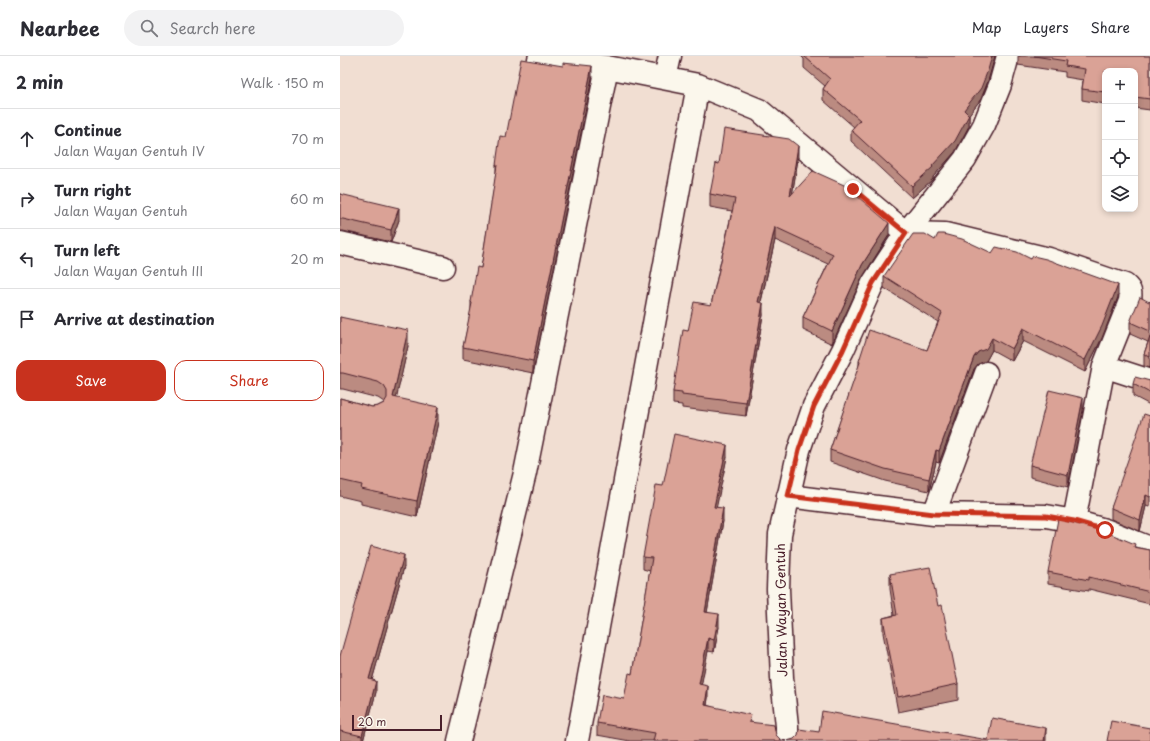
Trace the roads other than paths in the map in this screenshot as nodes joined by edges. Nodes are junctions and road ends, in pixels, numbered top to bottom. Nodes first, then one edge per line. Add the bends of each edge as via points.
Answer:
1 (670, 56) edge
2 (1008, 56) edge
3 (539, 59) dead end
4 (607, 67) junction
5 (665, 78) junction
6 (698, 85) junction
7 (906, 233) junction
8 (340, 243) edge
9 (443, 267) dead end
10 (1104, 366) junction
11 (986, 373) dead end
12 (1150, 381) edge
13 (788, 496) junction
14 (934, 514) junction
15 (1074, 521) junction
16 (1150, 548) edge
17 (459, 741) edge
18 (577, 741) edge
19 (787, 741) edge

1 - 5 street
2 - 7 street, Jalan Wayan Gentuh via 984,125 964,159
3 - 4 street
4 - 5 street
4 - 17 street via 525,473
5 - 6 street
6 - 7 street via 759,110
6 - 18 street
7 - 10 street via 945,234 1049,259 1125,284 1131,293 1130,301
7 - 13 street, Jalan Wayan Gentuh via 873,283 814,406 799,450
8 - 9 street
10 - 12 street
10 - 15 street
11 - 14 street
13 - 14 street
13 - 19 street, Jalan Wayan Gentuh via 780,534 778,589
14 - 15 street via 1046,516
15 - 16 street

